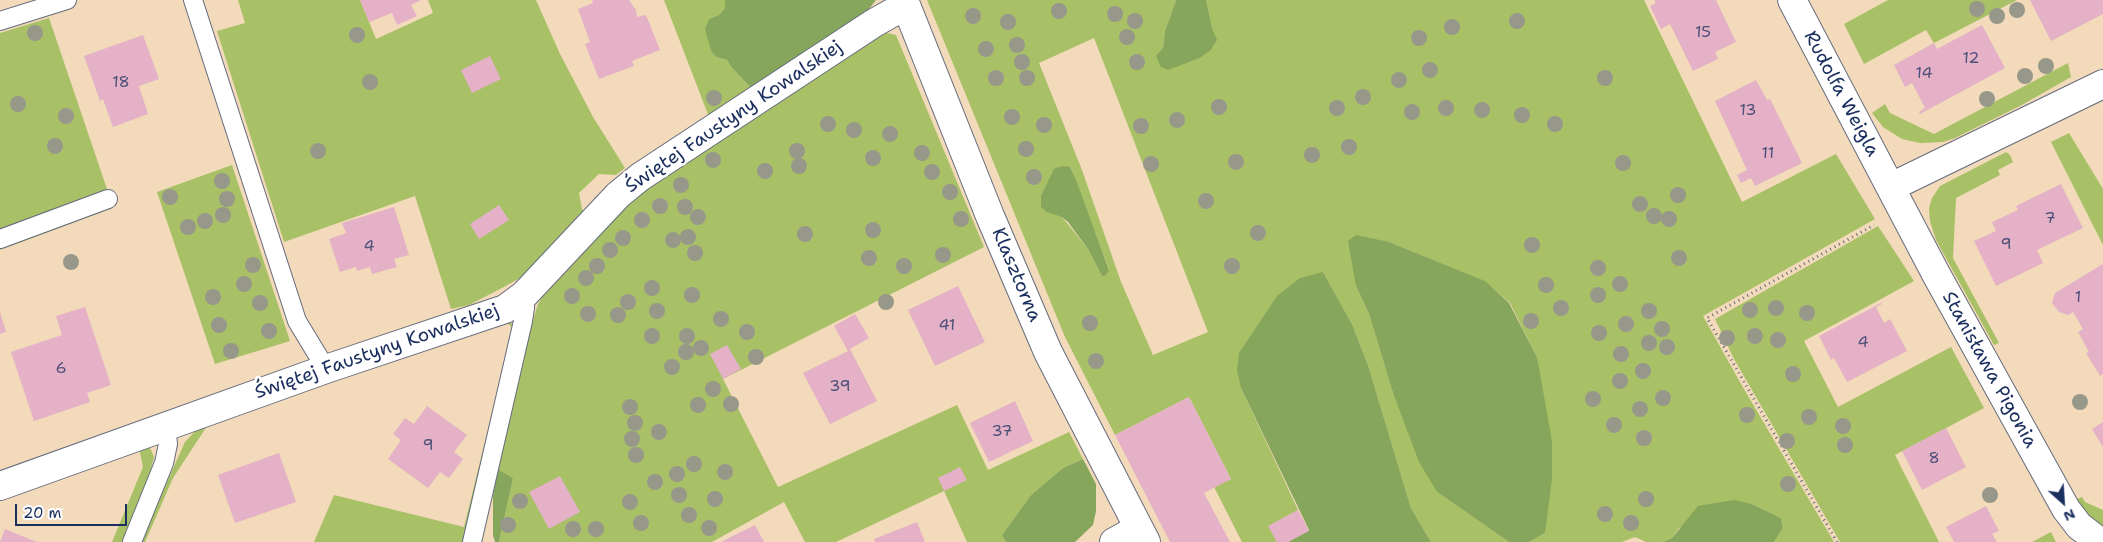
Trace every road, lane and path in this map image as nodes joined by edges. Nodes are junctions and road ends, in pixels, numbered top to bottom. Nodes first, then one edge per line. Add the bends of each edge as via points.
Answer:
1 (67, 0) edge
2 (193, 0) edge
3 (1792, 0) edge
4 (905, 2) edge
5 (0, 21) edge
6 (2103, 84) edge
7 (1896, 198) junction
8 (108, 199) dead end
9 (0, 239) edge
10 (524, 295) junction
11 (326, 369) junction
12 (166, 426) junction
13 (0, 486) edge
14 (1143, 535) edge
15 (132, 542) edge
16 (472, 542) edge
17 (1114, 542) edge
18 (1837, 542) edge
19 (2100, 542) edge

1 - 5 lane
2 - 11 lane via 297,322
3 - 7 street, Rudolfa Weigla
4 - 10 street, Świętej Faustyny Kowalskiej via 640,178 618,195
4 - 14 street, Klasztorna via 1048,352
6 - 7 street
7 - 18 path via 1708,318
7 - 19 street, Stanisława Pigonia via 2066,509 2078,526
8 - 9 lane
10 - 11 street, Świętej Faustyny Kowalskiej via 492,314
10 - 16 lane via 523,321
11 - 12 street, Świętej Faustyny Kowalskiej
12 - 13 street, Świętej Faustyny Kowalskiej
12 - 15 lane via 168,444 164,463
14 - 17 street

